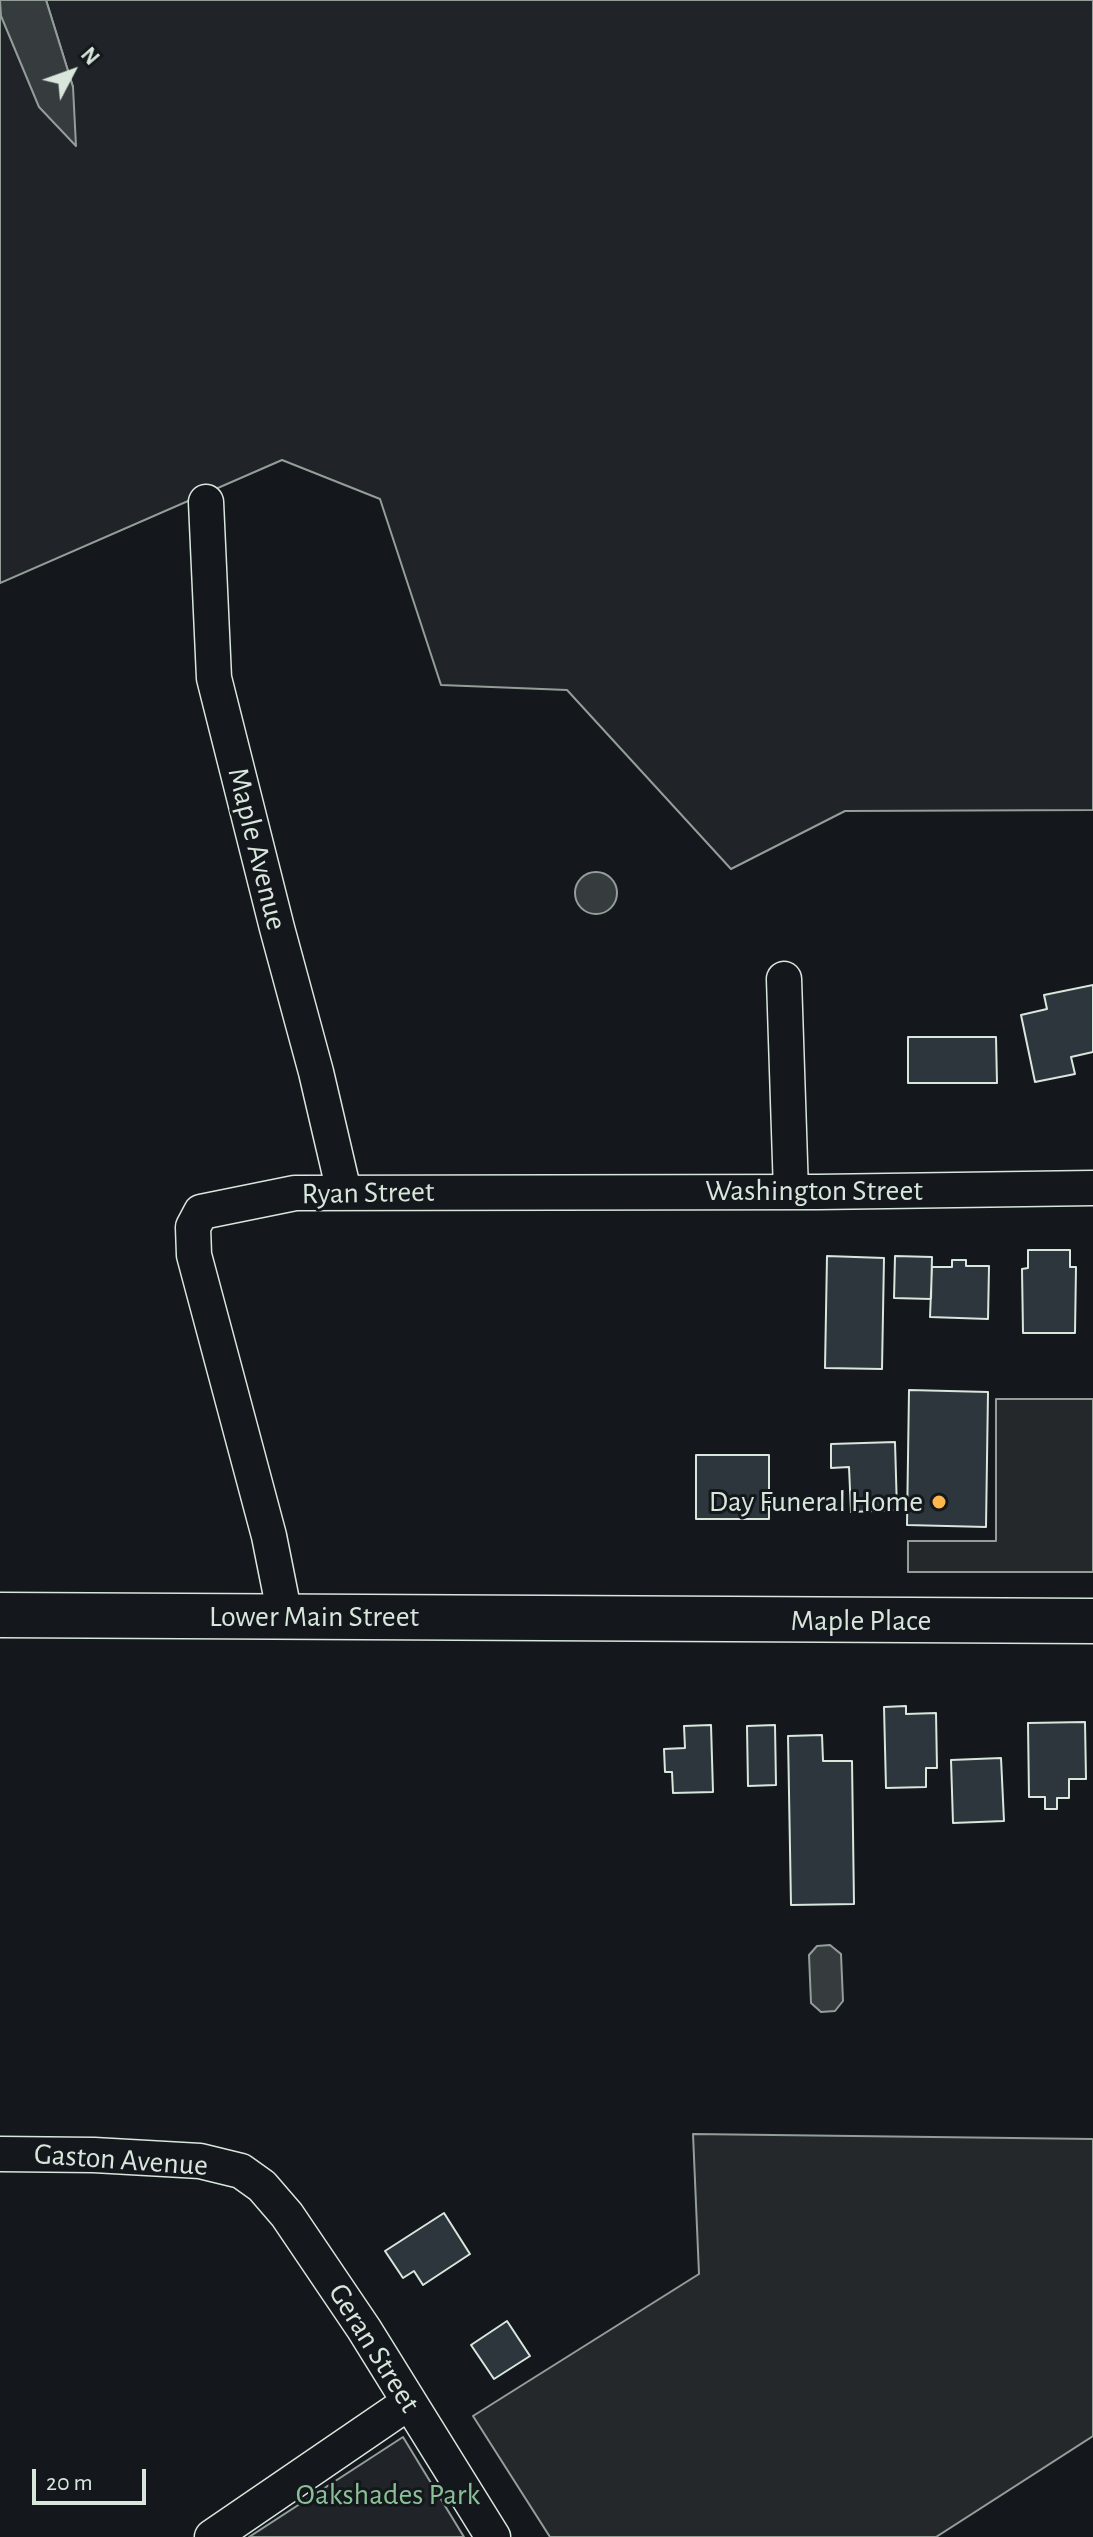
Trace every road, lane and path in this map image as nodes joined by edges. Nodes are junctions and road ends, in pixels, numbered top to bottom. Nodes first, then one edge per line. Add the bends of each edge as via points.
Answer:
1 (206, 502) dead end
2 (784, 979) dead end
3 (1093, 1188) edge
4 (344, 1192) junction
5 (536, 1192) joint
6 (791, 1192) junction
7 (0, 1615) edge
8 (285, 1616) junction
9 (628, 1619) joint
10 (1093, 1621) edge
11 (0, 2154) edge
12 (241, 2171) joint
13 (408, 2403) junction
14 (212, 2537) edge
15 (493, 2537) edge

1 - 4 street, Maple Avenue via 214,678
2 - 6 street
3 - 6 street, Washington Street
4 - 5 street, Ryan Street
4 - 8 street, Ryan Street via 295,1193 201,1212 193,1227 194,1255 269,1536
5 - 6 street, Washington Street
7 - 8 main road, Lower Main Street
8 - 9 main road, Lower Main Street
9 - 10 main road, Maple Place
11 - 12 street, Gaston Avenue via 200,2161
12 - 13 street, Geran Street via 287,2215
13 - 14 street
13 - 15 street, Geran Street

